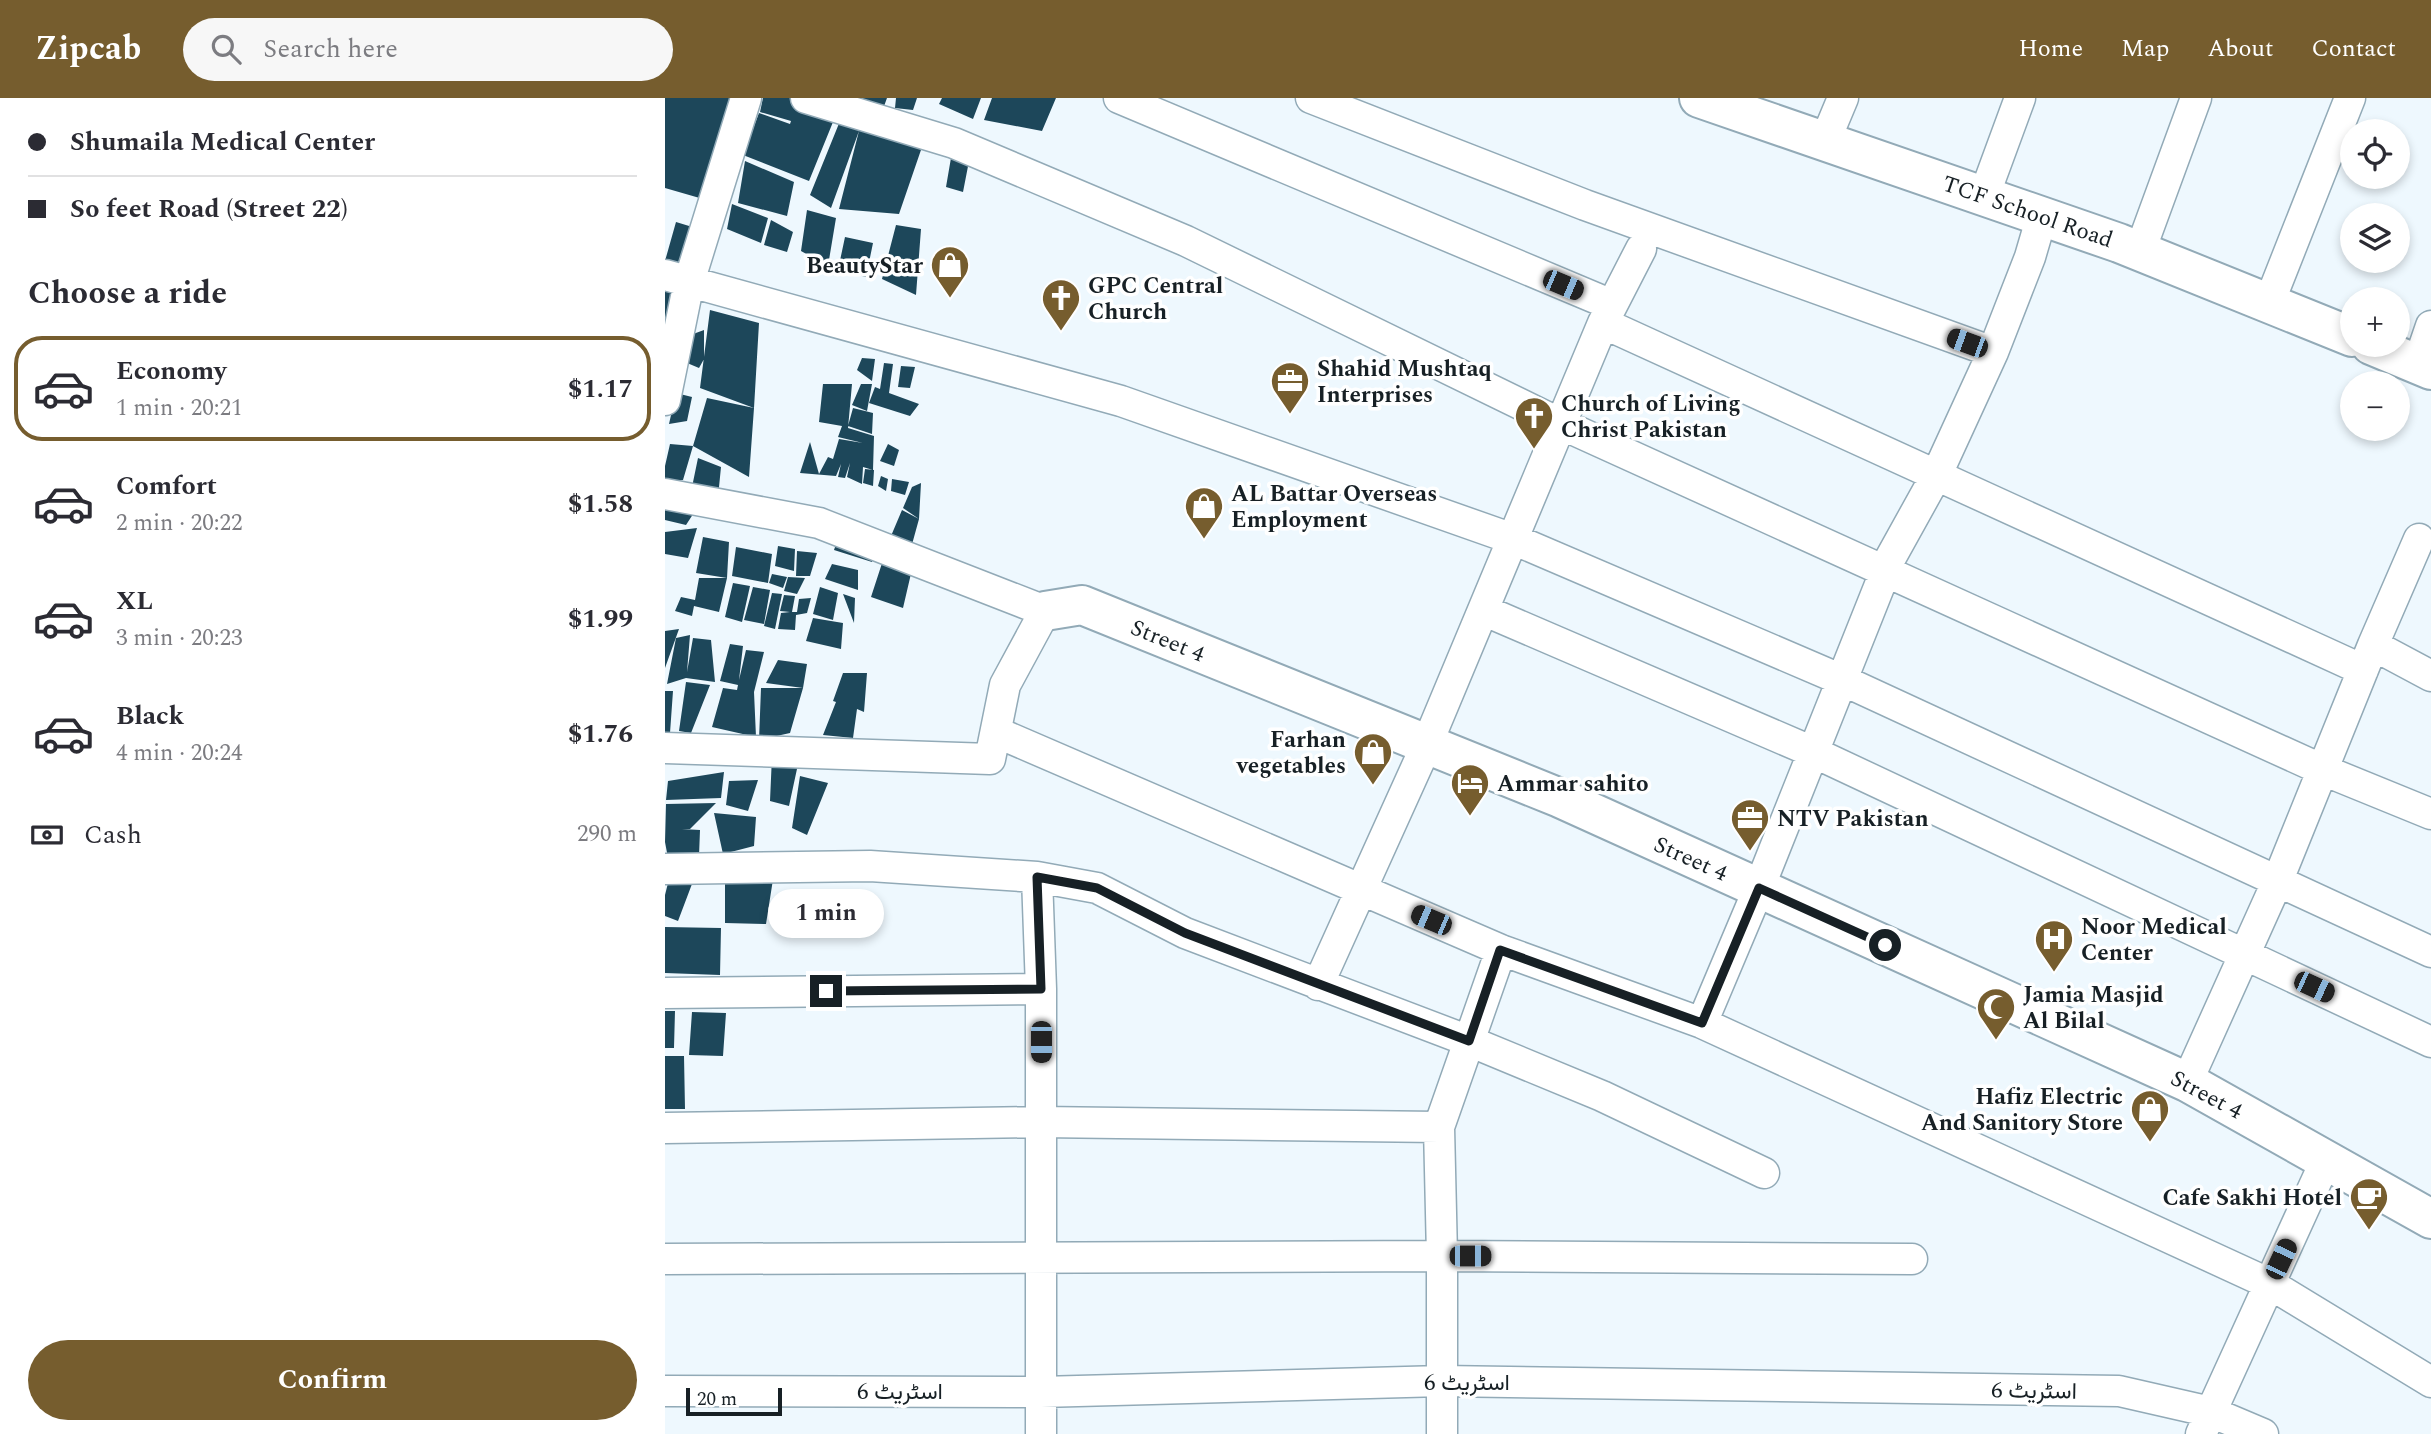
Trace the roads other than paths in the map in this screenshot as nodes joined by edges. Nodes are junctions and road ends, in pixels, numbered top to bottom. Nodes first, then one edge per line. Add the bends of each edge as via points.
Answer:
1 (746, 98) edge
2 (806, 98) edge
3 (1119, 98) edge
4 (1311, 98) edge
5 (1699, 98) edge
6 (1843, 98) edge
7 (2020, 98) edge
8 (2196, 98) edge
9 (2350, 98) edge
10 (1825, 141) junction
11 (1985, 196) junction
12 (2042, 216) junction
13 (1641, 249) dead end
14 (2140, 251) junction
15 (677, 278) edge
16 (2269, 303) junction
17 (1607, 314) junction
18 (2431, 326) edge
19 (2340, 332) edge
20 (1993, 352) junction
21 (2400, 357) edge
22 (2424, 367) edge
23 (666, 389) edge
24 (1560, 424) junction
25 (1937, 474) junction
26 (665, 494) edge
27 (1513, 539) junction
28 (2419, 539) dead end
29 (1885, 570) junction
30 (1483, 610) junction
31 (1045, 611) junction
32 (2368, 658) junction
33 (2431, 676) edge
34 (1842, 680) junction
35 (996, 732) junction
36 (1427, 744) junction
37 (665, 748) edge
38 (1813, 752) junction
39 (2323, 770) junction
40 (2431, 814) edge
41 (665, 869) edge
42 (1037, 877) junction
43 (2278, 880) junction
44 (1759, 888) junction
45 (1361, 890) junction
46 (1500, 950) junction
47 (2431, 952) edge
48 (2244, 955) junction
49 (1318, 985) junction
50 (1041, 989) junction
51 (665, 993) edge
52 (1702, 1023) junction
53 (1469, 1041) junction
54 (2431, 1042) edge
55 (2186, 1082) junction
56 (1041, 1122) junction
57 (1439, 1127) junction
58 (665, 1128) edge
59 (2326, 1160) junction
60 (1764, 1173) dead end
61 (2431, 1219) edge
62 (1442, 1256) junction
63 (1041, 1257) junction
64 (665, 1259) edge
65 (1912, 1259) dead end
66 (2270, 1284) junction
67 (1442, 1381) junction
68 (2431, 1382) edge
69 (665, 1391) edge
70 (1041, 1391) junction
71 (2206, 1423) edge
72 (1041, 1434) edge
73 (1442, 1434) edge
74 (2263, 1434) edge

1 - 15 street
2 - 24 street via 954,143 1186,241
3 - 17 street
4 - 20 street via 1584,205
5 - 10 street, TCF School Road
6 - 10 street
7 - 11 street
8 - 14 street
9 - 16 street
10 - 11 street, TCF School Road
11 - 12 street, TCF School Road
12 - 14 street, TCF School Road
12 - 20 street
13 - 17 street
14 - 16 street, TCF School Road
15 - 23 street
15 - 27 street via 1121,401
16 - 19 street, TCF School Road
17 - 24 street
17 - 25 street
18 - 22 street
20 - 25 street
21 - 22 street
24 - 27 street
24 - 29 street
25 - 29 street
25 - 32 street
26 - 31 street via 819,523
27 - 30 street
27 - 34 street
28 - 32 street
29 - 34 street
29 - 39 street
30 - 36 street
30 - 38 street
31 - 35 street via 1005,685
31 - 36 street, Street 4 via 1082,605
32 - 33 street
32 - 39 street
34 - 38 street
34 - 43 street
35 - 37 street via 990,759
35 - 45 street
36 - 44 street, Street 4
36 - 45 street
38 - 44 street
38 - 48 street
39 - 40 street
39 - 43 street
41 - 42 street via 870,866
42 - 49 street via 1097,888 1185,933
42 - 50 street
43 - 47 street
43 - 48 street
44 - 52 street
44 - 55 street, Street 4
45 - 46 street
45 - 49 street
46 - 52 street
46 - 53 street
48 - 54 street
48 - 55 street
49 - 53 street
50 - 51 street
50 - 56 street
52 - 66 street
53 - 57 street
53 - 60 street via 1602,1096
55 - 59 street, Street 4
56 - 57 street
56 - 58 street
56 - 63 street
57 - 62 street
59 - 61 street, Street 4
59 - 66 street
62 - 63 street
62 - 65 street
62 - 67 street
63 - 64 street
63 - 70 street
66 - 68 street
66 - 71 street
67 - 70 street, اسٹریٹ 6
67 - 71 street, اسٹریٹ 6 via 2119,1391
67 - 73 street
69 - 70 street, اسٹریٹ 6
70 - 72 street
71 - 74 street, اسٹریٹ 6

